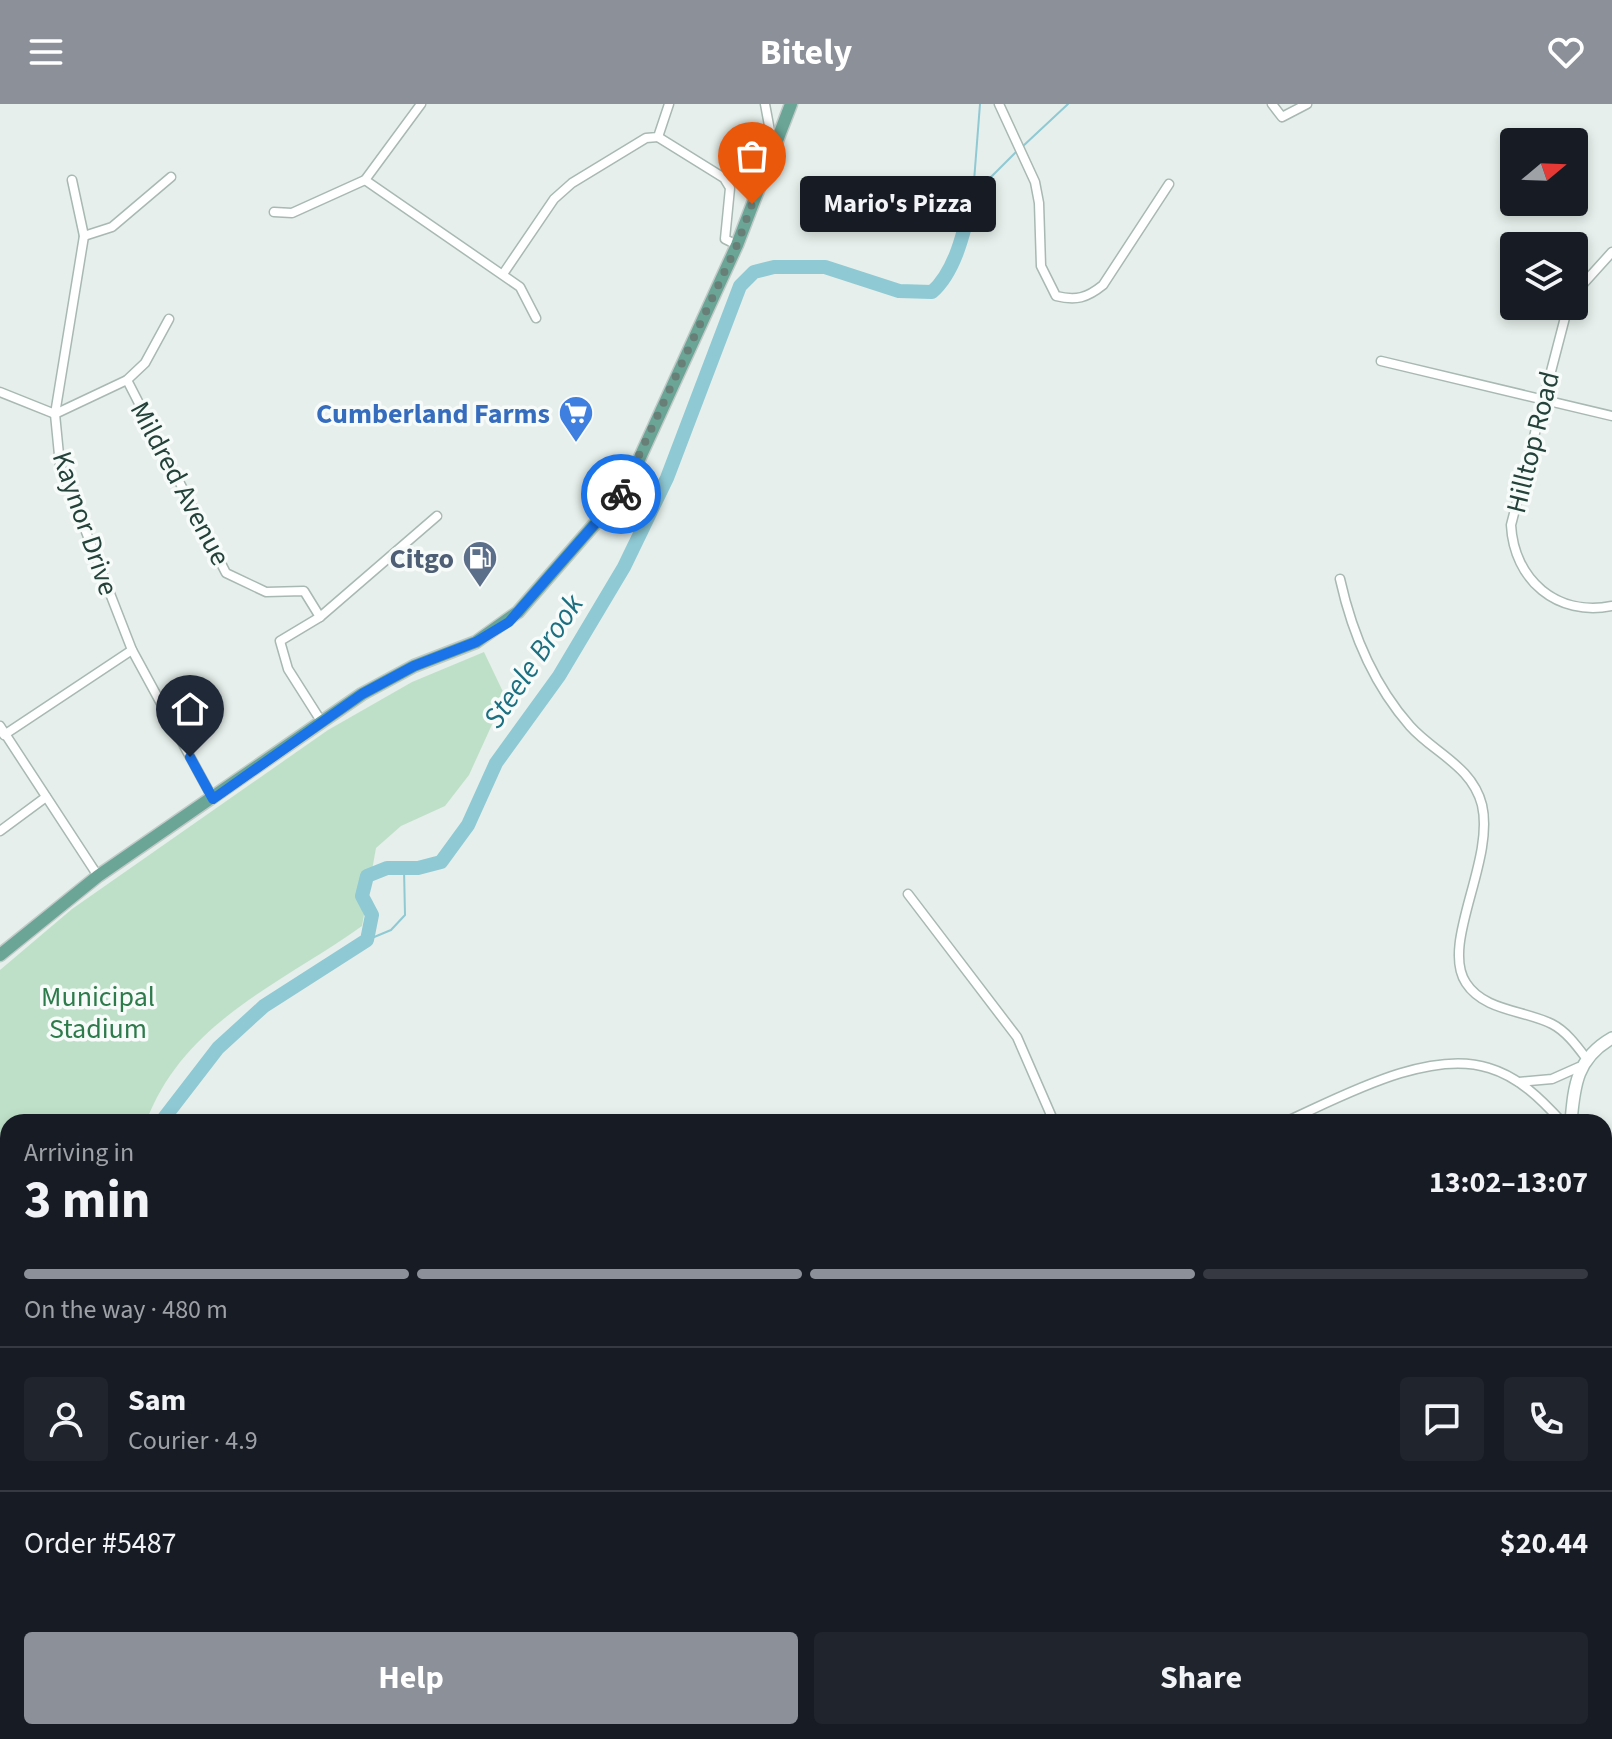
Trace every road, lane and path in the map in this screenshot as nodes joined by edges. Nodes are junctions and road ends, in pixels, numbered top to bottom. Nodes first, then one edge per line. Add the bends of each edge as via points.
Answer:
1 (421, 104) edge
2 (669, 104) edge
3 (765, 104) edge
4 (791, 104) edge
5 (999, 104) edge
6 (1272, 104) edge
7 (1307, 104) edge
8 (658, 137) junction
9 (773, 148) junction
10 (171, 177) dead end
11 (72, 180) dead end
12 (365, 180) junction
13 (1169, 184) dead end
14 (274, 212) dead end
15 (84, 236) junction
16 (737, 245) junction
17 (1612, 252) edge
18 (503, 274) junction
19 (1588, 279) edge
20 (536, 318) dead end
21 (169, 319) dead end
22 (1564, 320) edge
23 (1381, 361) dead end
24 (127, 380) junction
25 (0, 392) edge
26 (1543, 400) junction
27 (55, 414) junction
28 (1612, 416) edge
29 (437, 516) dead end
30 (1340, 579) dead end
31 (1612, 606) edge
32 (320, 617) junction
33 (132, 650) junction
34 (321, 721) junction
35 (2, 730) edge
36 (46, 797) junction
37 (213, 799) junction
38 (0, 831) edge
39 (98, 876) junction
40 (908, 894) dead end
41 (0, 955) edge
42 (1612, 1038) edge
43 (1583, 1062) junction
44 (1519, 1082) junction
45 (1051, 1114) edge
46 (1303, 1114) edge
47 (1553, 1114) edge
48 (1573, 1114) edge

1 - 12 street
2 - 8 street
3 - 9 street
4 - 9 main road
5 - 13 street via 1035,182 1041,266 1056,296 1072,300 1103,285
6 - 7 street via 1282,117
8 - 16 street via 724,178 730,188 725,239
8 - 18 street via 646,138 572,183 554,199
9 - 16 main road
10 - 15 street via 112,227
11 - 15 street, Kaynor Drive
12 - 14 street via 292,213
12 - 18 street
15 - 27 street, Kaynor Drive
16 - 34 main road via 626,488 564,562 509,622 476,642 387,679
17 - 19 street
18 - 20 street via 520,287
21 - 24 street via 145,363
22 - 26 street, Hilltop Road
23 - 26 street
24 - 27 street
24 - 32 street, Mildred Avenue via 226,573 266,592 304,591
25 - 27 street
26 - 28 street
26 - 31 street, Hilltop Road via 1511,525 1516,557 1533,584 1558,601 1583,609
27 - 33 street, Kaynor Drive via 60,465
29 - 32 street
30 - 43 street via 1359,645 1389,700 1412,728 1458,765 1482,805 1482,857 1458,949 1467,986 1481,998 1553,1024
32 - 34 street via 280,641 288,669
33 - 35 street
33 - 37 street, Kaynor Drive
34 - 37 main road
35 - 36 street
36 - 38 street
36 - 39 street
37 - 39 main road
39 - 41 main road
40 - 45 street via 1017,1037
42 - 43 street
43 - 44 street via 1552,1079
43 - 48 street
44 - 46 street via 1487,1067 1414,1070
44 - 47 street

